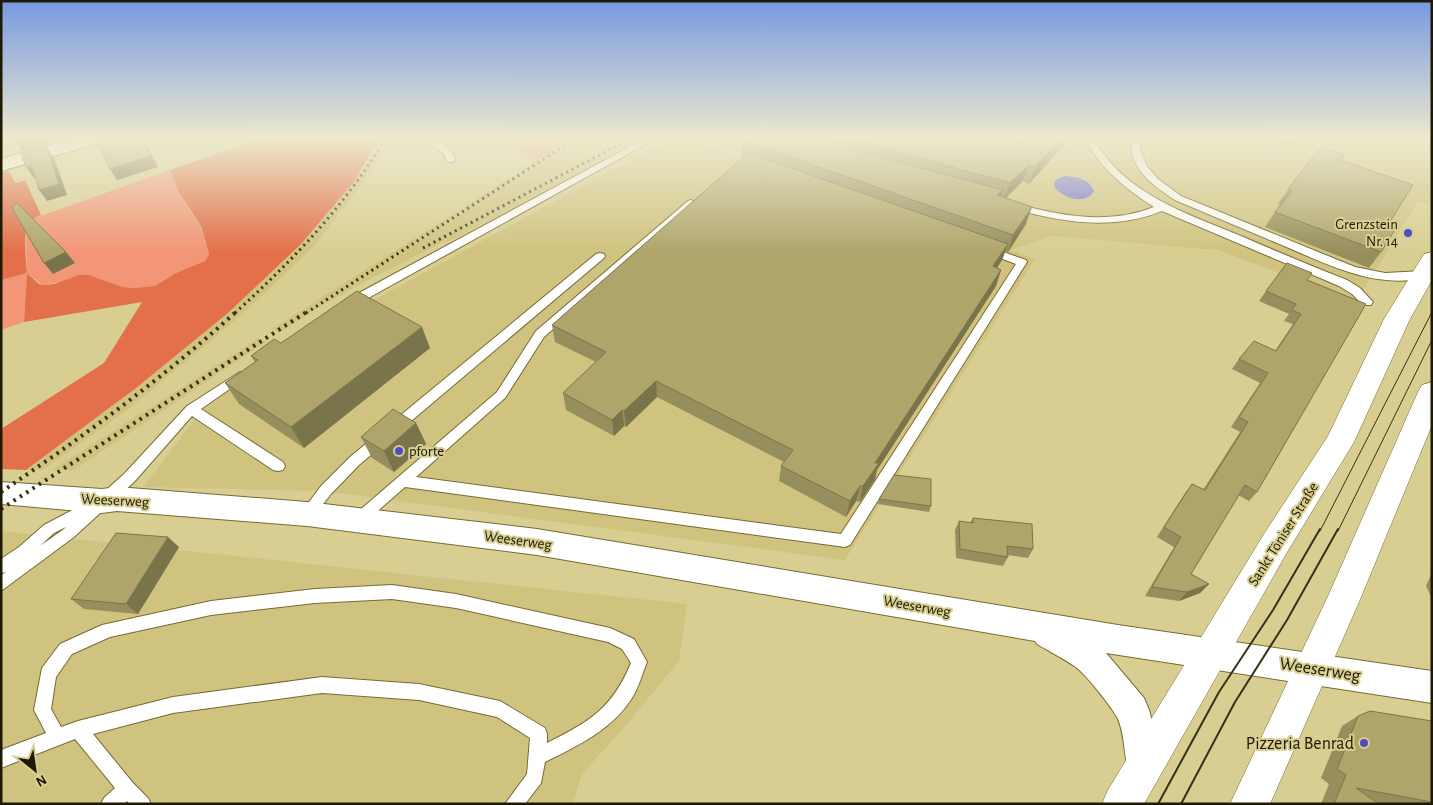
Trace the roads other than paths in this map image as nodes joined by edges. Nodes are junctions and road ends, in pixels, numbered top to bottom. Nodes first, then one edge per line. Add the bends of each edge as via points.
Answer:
1 (582, 177) edge
2 (1120, 177) edge
3 (1151, 177) edge
4 (703, 193) edge
5 (1010, 206) edge
6 (1162, 207) junction
7 (977, 246) edge
8 (600, 256) dead end
9 (1427, 267) edge
10 (1367, 302) edge
11 (338, 312) edge
12 (250, 370) edge
13 (1432, 392) edge
14 (191, 409) junction
15 (278, 466) dead end
16 (403, 481) junction
17 (1, 493) edge
18 (102, 501) junction
19 (307, 514) junction
20 (358, 520) junction
21 (1, 567) edge
22 (1, 584) edge
23 (1030, 625) junction
24 (1210, 653) junction
25 (1312, 667) junction
26 (1432, 687) edge
27 (78, 729) junction
28 (57, 737) junction
29 (537, 757) junction
30 (1, 759) edge
31 (1143, 766) junction
32 (127, 789) junction
33 (110, 804) edge
34 (142, 804) edge
35 (514, 804) edge
36 (1122, 804) edge
37 (1250, 804) edge

1 - 11 lane
2 - 6 lane
3 - 9 lane via 1186,201 1366,274 1398,278
4 - 16 lane via 540,334 501,395
5 - 6 lane via 1059,218 1096,222 1146,215
6 - 10 lane via 1343,283
7 - 16 lane via 1022,262 845,540
8 - 19 lane via 339,474
9 - 24 main road, Sankt Töniser Straße via 1397,319 1340,442
12 - 14 lane
13 - 25 main road
14 - 15 lane
14 - 18 lane via 130,477
16 - 20 lane
17 - 18 street, Weeserweg
18 - 19 street, Weeserweg via 131,500
18 - 21 lane via 49,529 24,552
18 - 22 lane via 69,532
19 - 20 street, Weeserweg
20 - 23 street, Weeserweg via 537,542
23 - 24 street, Weeserweg
23 - 31 street, Weeserweg via 1088,657 1106,676 1132,710
24 - 25 street, Weeserweg
24 - 31 main road, Sankt Töniser Straße
25 - 26 street, Weeserweg
25 - 37 main road
27 - 28 lane
27 - 29 lane via 173,705 322,685 419,692 500,709 539,734
27 - 32 lane
28 - 29 lane via 42,710 48,674 66,649 108,630 211,608 315,596 392,592 456,601 610,634 628,644 639,662 628,690 614,710 587,731
28 - 30 lane
29 - 35 lane via 535,777
31 - 36 main road, Sankt Töniser Straße
32 - 33 lane
32 - 34 lane

